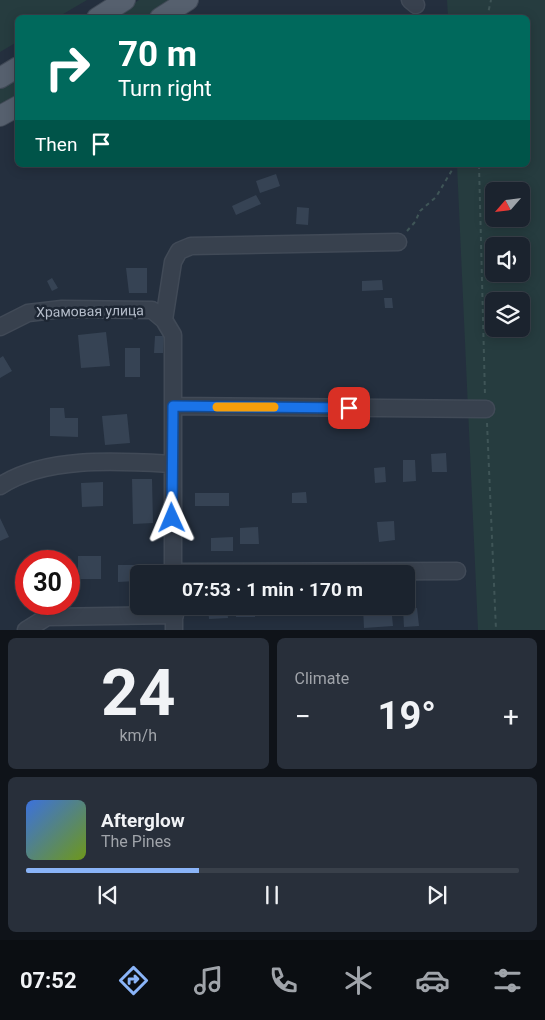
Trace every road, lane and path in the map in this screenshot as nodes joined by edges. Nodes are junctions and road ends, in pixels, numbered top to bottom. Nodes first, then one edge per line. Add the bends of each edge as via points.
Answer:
1 (125, 0) edge
2 (188, 0) edge
3 (491, 0) edge
4 (102, 15) edge
5 (165, 15) edge
6 (488, 15) edge
7 (15, 69) edge
8 (0, 78) edge
9 (15, 108) edge
10 (0, 116) edge
11 (454, 167) edge
12 (398, 242) joint
13 (164, 320) junction
14 (0, 327) edge
15 (173, 406) junction
16 (486, 409) dead end
17 (172, 464) junction
18 (0, 486) edge
19 (173, 565) edge
20 (415, 571) edge
21 (457, 571) dead end
22 (174, 617) edge
23 (26, 630) edge

1 - 4 main road
2 - 5 main road
3 - 6 path
7 - 8 main road
9 - 10 main road
11 - 12 path via 436,197 420,211
12 - 13 street via 191,246 179,251 173,262
13 - 14 street, Храмовая улица via 152,310 62,309 28,313
13 - 15 street, Храмовая улица via 173,335
15 - 16 street
15 - 17 street, Храмовая улица
17 - 18 street via 66,463 15,476
17 - 19 street, Храмовая улица
20 - 21 street
22 - 23 street via 47,617

